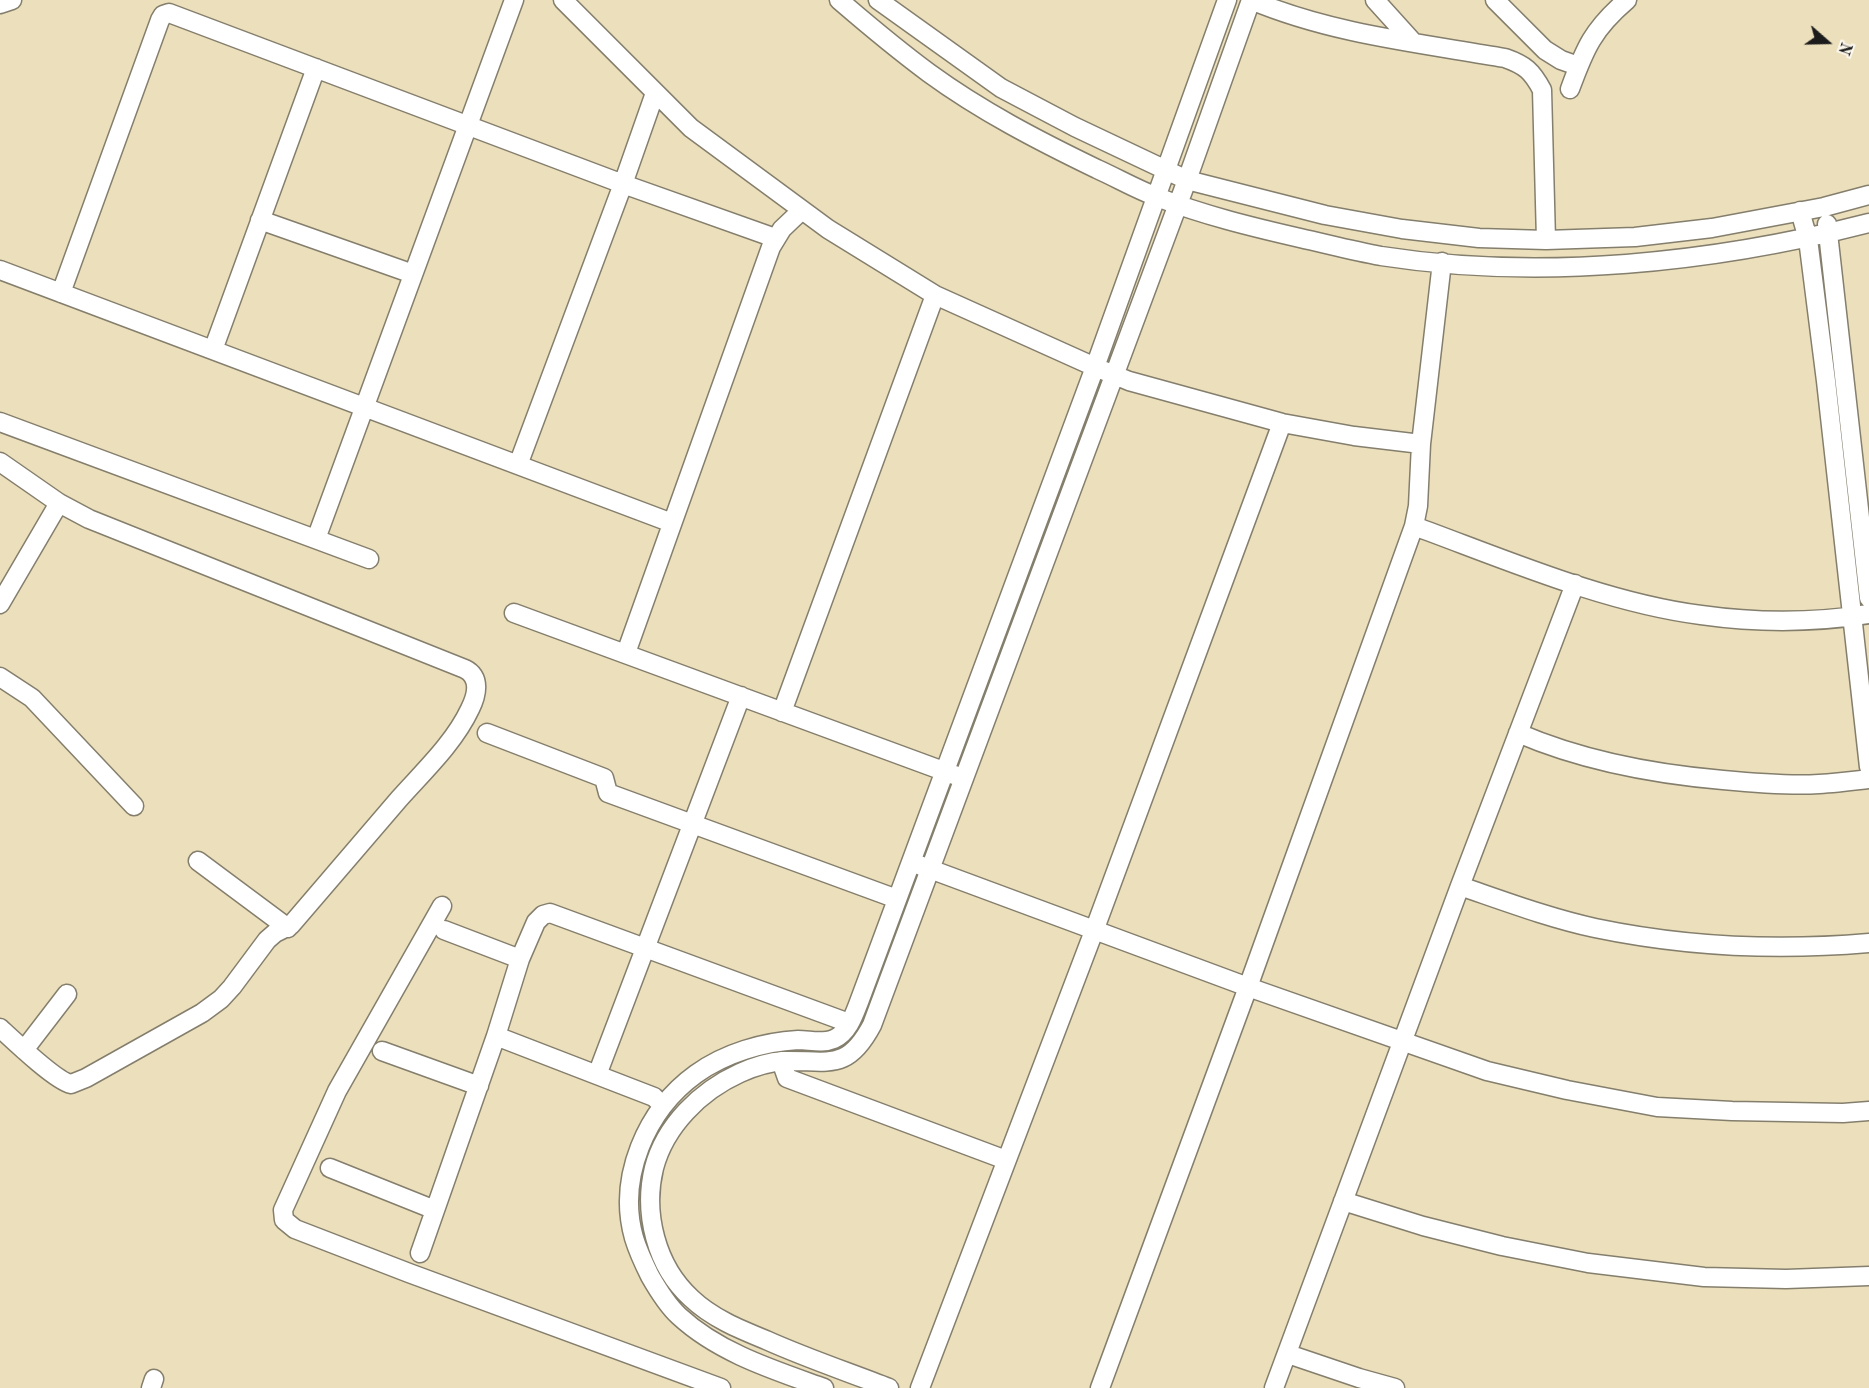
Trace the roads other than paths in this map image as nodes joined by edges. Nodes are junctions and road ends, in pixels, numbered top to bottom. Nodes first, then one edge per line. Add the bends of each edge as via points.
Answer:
1 (12, 0) edge
2 (514, 0) edge
3 (563, 0) edge
4 (839, 0) edge
5 (878, 0) edge
6 (1227, 0) edge
7 (1251, 0) edge
8 (1374, 0) edge
9 (1494, 0) edge
10 (1627, 0) edge
11 (0, 4) edge
12 (1413, 42) junction
13 (1578, 66) junction
14 (316, 68) junction
15 (1570, 89) dead end
16 (656, 93) junction
17 (468, 126) junction
18 (1165, 170) junction
19 (1187, 180) junction
20 (623, 184) junction
21 (1869, 195) edge
22 (1156, 197) junction
23 (1178, 204) junction
24 (1824, 207) junction
25 (801, 210) junction
26 (1800, 211) junction
27 (260, 220) junction
28 (1869, 223) edge
29 (1828, 234) junction
30 (775, 238) junction
31 (1808, 239) junction
32 (1546, 240) junction
33 (1442, 262) junction
34 (0, 270) edge
35 (413, 274) junction
36 (61, 293) junction
37 (935, 295) junction
38 (213, 350) junction
39 (1095, 367) junction
40 (1113, 374) junction
41 (364, 407) junction
42 (0, 422) edge
43 (1281, 423) junction
44 (1421, 444) junction
45 (0, 462) edge
46 (518, 465) junction
47 (59, 503) junction
48 (672, 523) junction
49 (1414, 526) junction
50 (316, 539) junction
51 (369, 559) dead end
52 (1575, 584) junction
53 (1869, 598) edge
54 (0, 604) edge
55 (514, 612) dead end
56 (1860, 615) edge
57 (626, 653) junction
58 (0, 677) edge
59 (741, 696) junction
60 (782, 712) junction
61 (487, 733) dead end
62 (1518, 734) junction
63 (1869, 767) edge
64 (946, 773) junction
65 (964, 778) junction
66 (1869, 779) edge
67 (134, 806) dead end
68 (692, 824) junction
69 (198, 861) dead end
70 (911, 862) junction
71 (930, 869) junction
72 (1460, 886) junction
73 (897, 898) junction
74 (442, 906) dead end
75 (288, 928) junction
76 (444, 930) dead end
77 (1094, 931) junction
78 (1869, 944) edge
79 (645, 947) junction
80 (520, 959) junction
81 (1248, 987) junction
82 (67, 993) dead end
83 (849, 1023) junction
84 (0, 1028) edge
85 (496, 1036) junction
86 (1402, 1042) junction
87 (24, 1050) junction
88 (382, 1051) dead end
89 (781, 1061) junction
90 (597, 1075) junction
91 (479, 1086) junction
92 (663, 1106) junction
93 (1869, 1111) edge
94 (1006, 1160) junction
95 (330, 1168) dead end
96 (1343, 1201) junction
97 (435, 1210) junction
98 (420, 1253) dead end
99 (1869, 1276) edge
100 (1288, 1354) junction
101 (779, 1380) edge
102 (721, 1388) edge
103 (824, 1388) edge
104 (889, 1388) edge
105 (920, 1388) edge
106 (1100, 1388) edge
107 (1274, 1388) edge
108 (1395, 1388) edge

1 - 11 street
2 - 17 street
3 - 16 street
4 - 22 street via 930,73 996,117
5 - 18 street via 1001,88
6 - 18 street
7 - 12 street via 1284,14 1351,32
7 - 19 street
8 - 12 street
9 - 13 street via 1545,50
10 - 13 street via 1599,27
12 - 32 street via 1505,58 1522,64 1535,75 1542,90
13 - 15 street
14 - 17 street
14 - 27 street
14 - 36 street via 173,14 163,15
16 - 20 street
16 - 25 street via 691,128
17 - 20 street
17 - 35 street
18 - 19 street
18 - 22 street
19 - 23 street
19 - 32 street via 1325,215 1402,229 1479,238
20 - 30 street
20 - 46 street
21 - 24 street
22 - 23 street
22 - 39 street
23 - 33 street via 1271,232 1381,256
23 - 40 street
24 - 26 street
24 - 29 street
25 - 30 street
25 - 37 street
26 - 31 street
26 - 32 street via 1712,228 1635,237
27 - 35 street
27 - 38 street
28 - 29 street
29 - 31 street
29 - 53 street
30 - 48 street
31 - 33 street via 1628,264 1545,267
31 - 56 street
33 - 44 street
34 - 36 street
35 - 41 street
36 - 38 street
37 - 39 street
37 - 60 street
38 - 41 street
39 - 40 street
39 - 64 street
40 - 43 street
40 - 65 street
41 - 46 street
41 - 50 street
42 - 50 street
43 - 44 street
43 - 77 street
44 - 49 street
45 - 47 street
46 - 48 street
47 - 54 street
47 - 75 street via 89,519 465,669 476,679 471,708 449,743
48 - 57 street
49 - 52 street
49 - 81 street
50 - 51 street
52 - 56 street via 1699,615 1797,622
52 - 62 street
55 - 57 street
56 - 63 street
57 - 59 street
58 - 67 street via 32,698
59 - 60 street
59 - 68 street
60 - 64 street
61 - 68 street via 604,778 608,793
62 - 66 street via 1607,763 1676,776 1761,784
62 - 72 street
64 - 65 street
64 - 70 street
65 - 71 street
68 - 73 street
68 - 79 street
69 - 75 street
70 - 71 street
70 - 73 street
71 - 77 street
71 - 89 street via 862,1044 845,1057 833,1060
72 - 78 street via 1594,928 1692,944 1766,948
72 - 86 street
73 - 83 street
74 - 102 street via 337,1091 283,1210 284,1220 295,1229 409,1273
75 - 87 street via 267,940 221,999 86,1078 66,1083
76 - 80 street
77 - 81 street
77 - 94 street
79 - 80 street via 550,913 536,922
79 - 83 street
79 - 90 street
80 - 85 street
81 - 86 street
81 - 106 street
82 - 87 street
83 - 92 street via 835,1039 762,1045 718,1061 696,1074
84 - 87 street
85 - 90 street
85 - 91 street
86 - 93 street via 1487,1071 1657,1107 1754,1112
86 - 96 street
88 - 91 street
89 - 94 street via 787,1078
89 - 104 street via 740,1073 705,1095 678,1121 658,1156 653,1175 653,1232 674,1278 709,1313 785,1349
90 - 92 street via 654,1097
91 - 97 street
92 - 101 street via 639,1146 630,1189 634,1238 643,1262 677,1315
94 - 105 street
95 - 97 street
96 - 99 street via 1457,1235 1588,1263 1704,1277 1786,1280
96 - 100 street
97 - 98 street
100 - 107 street
100 - 108 street
101 - 103 street

